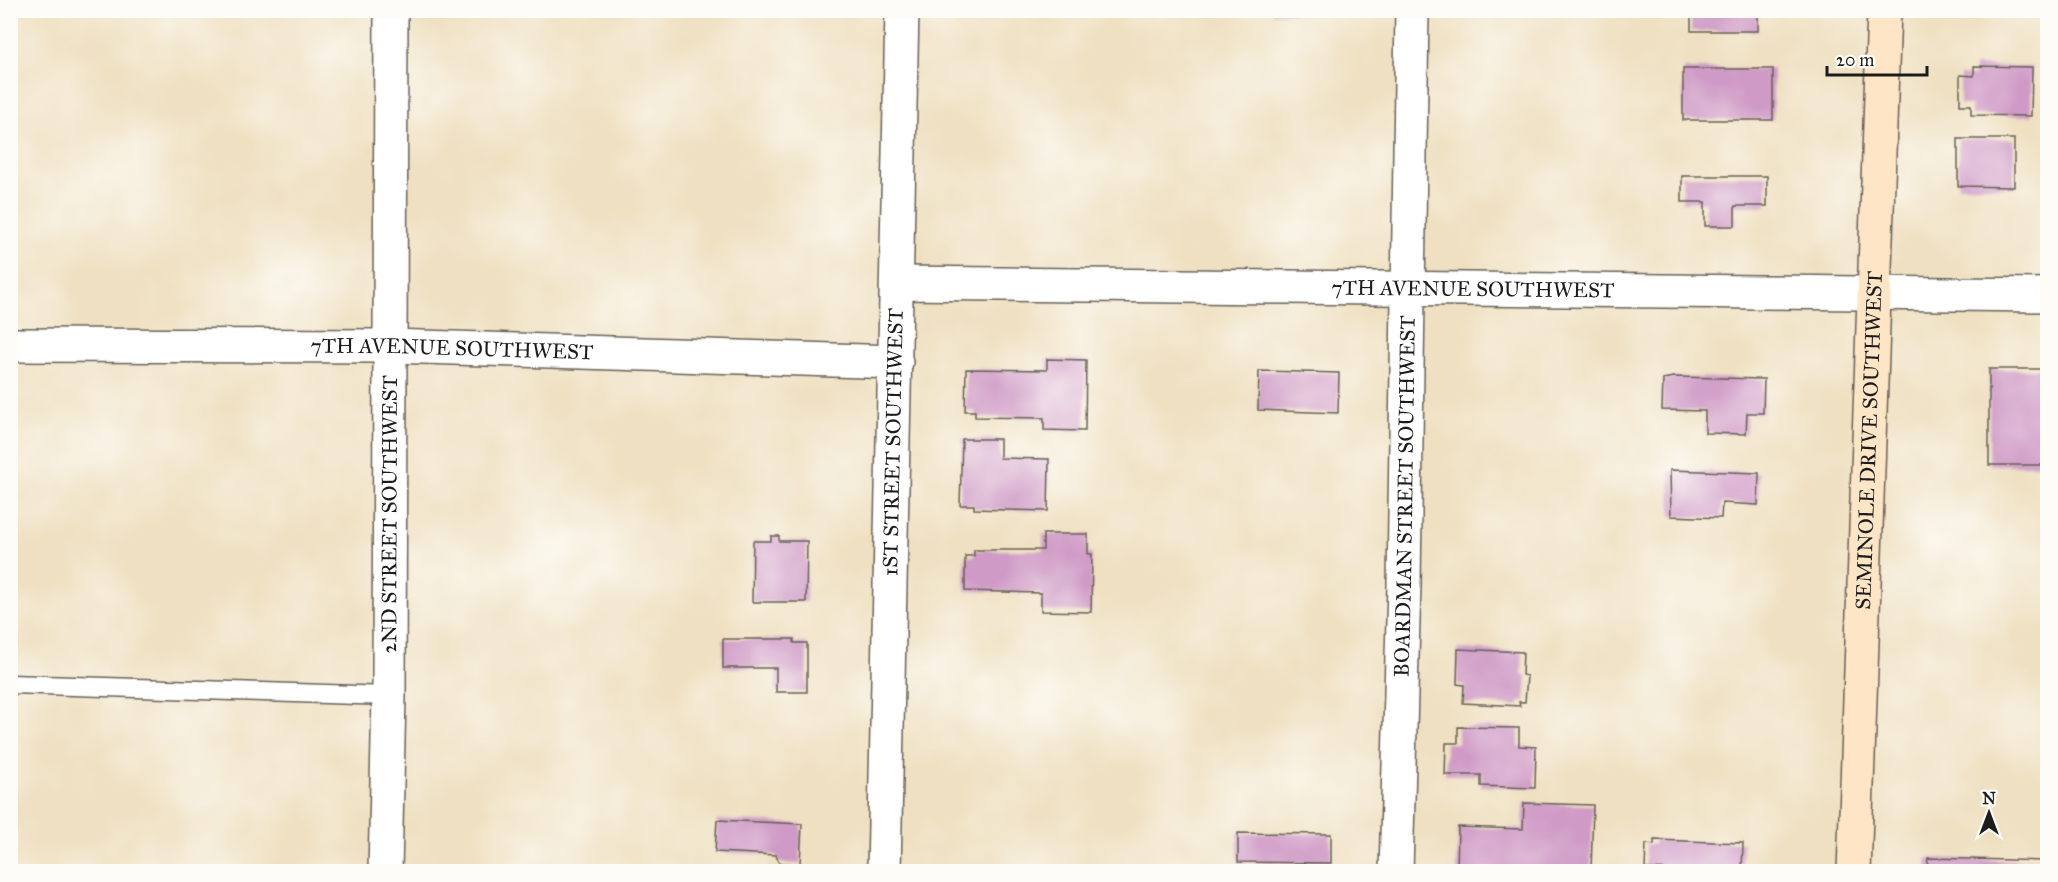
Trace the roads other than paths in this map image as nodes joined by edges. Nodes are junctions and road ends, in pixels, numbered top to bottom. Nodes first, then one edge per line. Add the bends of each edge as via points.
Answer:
1 (391, 10) edge
2 (902, 10) edge
3 (1412, 10) edge
4 (1884, 10) edge
5 (897, 283) junction
6 (1408, 290) junction
7 (1874, 294) junction
8 (2048, 294) edge
9 (10, 345) edge
10 (390, 346) junction
11 (896, 362) junction
12 (10, 684) edge
13 (389, 696) junction
14 (385, 872) edge
15 (884, 872) edge
16 (1396, 872) edge
17 (1854, 872) edge

1 - 10 street, 2ND STREET SOUTHWEST
2 - 5 street, 1ST STREET SOUTHWEST
3 - 6 street, BOARDMAN STREET SOUTHWEST
4 - 7 street, SEMINOLE DRIVE SOUTHWEST
5 - 6 street, 7TH AVENUE SOUTHWEST
5 - 11 street, 1ST STREET SOUTHWEST
6 - 7 street, 7TH AVENUE SOUTHWEST
6 - 16 street, BOARDMAN STREET SOUTHWEST
7 - 8 street, 7TH AVENUE SOUTHWEST
7 - 17 street, SEMINOLE DRIVE SOUTHWEST
9 - 10 street, 7TH AVENUE SOUTHWEST
10 - 11 street, 7TH AVENUE SOUTHWEST
10 - 13 street, 2ND STREET SOUTHWEST
11 - 15 street, 1ST STREET SOUTHWEST
12 - 13 lane
13 - 14 street, 2ND STREET SOUTHWEST

